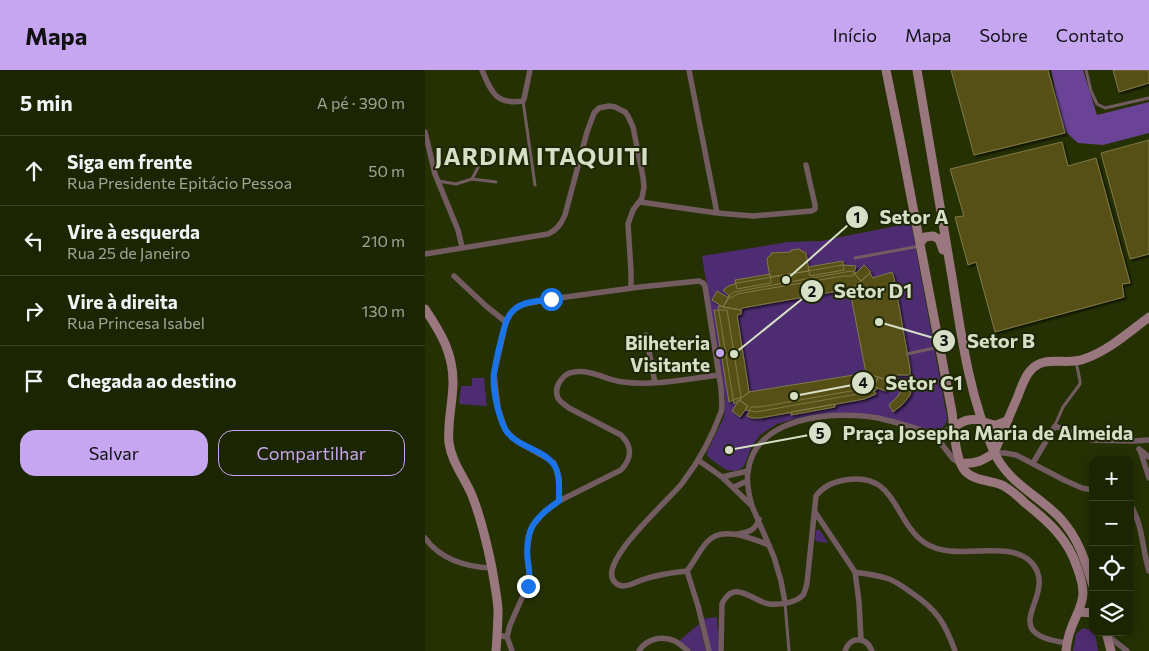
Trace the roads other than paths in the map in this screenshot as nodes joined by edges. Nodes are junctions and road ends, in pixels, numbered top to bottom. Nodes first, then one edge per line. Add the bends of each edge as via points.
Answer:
1 (482, 70) edge
2 (530, 70) edge
3 (689, 70) edge
4 (886, 70) edge
5 (917, 70) edge
6 (1086, 70) edge
7 (1149, 98) edge
8 (523, 101) junction
9 (425, 132) edge
10 (503, 155) dead end
11 (806, 165) dead end
12 (472, 179) junction
13 (437, 180) junction
14 (496, 182) dead end
15 (535, 185) dead end
16 (639, 202) junction
17 (717, 213) junction
18 (920, 245) junction
19 (462, 247) junction
20 (425, 254) edge
21 (948, 256) junction
22 (855, 258) dead end
23 (454, 276) dead end
24 (631, 288) junction
25 (425, 309) edge
26 (1149, 317) edge
27 (506, 322) junction
28 (646, 335) dead end
29 (940, 347) junction
30 (907, 354) dead end
31 (1075, 361) junction
32 (719, 375) junction
33 (655, 383) junction
34 (982, 420) junction
35 (1007, 420) junction
36 (1055, 426) junction
37 (954, 427) junction
38 (929, 433) junction
39 (1149, 440) edge
40 (1134, 441) junction
41 (1140, 450) junction
42 (994, 453) junction
43 (1149, 456) edge
44 (698, 460) junction
45 (961, 463) junction
46 (1033, 463) junction
47 (748, 471) junction
48 (722, 477) junction
49 (1149, 478) edge
50 (747, 481) junction
51 (734, 487) junction
52 (1089, 489) edge
53 (559, 501) junction
54 (752, 506) junction
55 (1134, 510) edge
56 (815, 512) junction
57 (759, 519) junction
58 (733, 534) junction
59 (425, 538) edge
60 (769, 545) junction
61 (1147, 546) edge
62 (492, 568) junction
63 (687, 571) junction
64 (1149, 571) edge
65 (855, 572) junction
66 (1089, 573) edge
67 (785, 602) junction
68 (1079, 612) junction
69 (1089, 613) edge
70 (497, 635) junction
71 (1107, 636) edge
72 (1108, 636) edge
73 (507, 637) junction
74 (861, 640) junction
75 (1066, 647) edge
76 (496, 651) edge
77 (512, 651) edge
78 (639, 651) edge
79 (688, 651) edge
80 (709, 651) edge
81 (721, 651) edge
82 (789, 651) edge
83 (845, 651) edge
84 (872, 651) edge
85 (955, 651) edge
86 (1111, 651) edge
87 (1127, 651) edge

1 - 8 street via 496,97
2 - 8 street
3 - 17 street
4 - 18 main road
5 - 21 main road
6 - 7 lane via 1097,104 1105,108
8 - 15 lane
9 - 13 street
10 - 12 lane via 485,154
11 - 17 street via 815,209 757,216
12 - 13 lane via 456,184
12 - 14 lane
13 - 19 street
16 - 17 street
16 - 19 street via 643,178 631,121 620,108 604,106 594,113 590,122 559,227 548,234
16 - 24 street via 628,224
18 - 21 main road via 925,237 933,236 939,239
18 - 22 lane
18 - 29 main road
19 - 20 street
21 - 34 main road via 965,359
23 - 27 street
24 - 27 street via 525,304 517,307
24 - 32 street via 701,282 705,286
25 - 62 main road via 450,356 453,382 449,442 483,527
26 - 31 main road via 1100,352
27 - 53 street via 494,374 498,408 511,436 554,463 559,478
28 - 33 street
29 - 30 lane
29 - 37 main road
31 - 35 main road via 1041,362 1030,371
31 - 36 lane via 1080,381
32 - 33 street
32 - 44 street via 721,412
33 - 53 street via 621,382 590,372 575,371 562,378 557,396 562,402 621,435 627,440 630,451 621,470
34 - 35 main road via 997,425
34 - 37 main road via 967,420
34 - 42 main road
35 - 42 main road
36 - 40 street via 1092,440
36 - 46 street
37 - 38 street via 937,434
37 - 45 main road
38 - 45 street via 953,459
38 - 47 street via 864,416 825,416 803,420 767,436 753,453
39 - 40 street
40 - 41 street
41 - 43 street
41 - 49 street
42 - 45 main road via 981,462
42 - 46 street via 1012,454
42 - 66 main road via 1009,475 1052,510 1074,535
44 - 48 street
44 - 63 street via 681,485 621,551 612,570 615,582 623,586 644,578
45 - 68 main road via 968,474 1004,486 1045,519 1067,544 1082,584 1083,599
46 - 52 street
47 - 48 street
47 - 50 street
48 - 51 street
50 - 51 street
50 - 54 street
51 - 54 street
53 - 73 street via 545,510 530,531 527,554 530,580
54 - 57 street
55 - 61 street
56 - 65 street
56 - 67 street via 805,590 793,601
56 - 75 street via 817,496 824,487 847,479 868,481 883,488 908,526 932,547 1023,556 1035,566 1040,584 1031,628 1043,639
57 - 58 street via 751,530
57 - 60 street
58 - 60 street
58 - 63 street via 720,533 710,538
59 - 62 street via 455,562
60 - 67 street
61 - 64 street
62 - 70 main road via 498,609
63 - 80 street
65 - 74 street
65 - 85 street via 889,580 919,598 940,619
67 - 81 street via 769,604 740,592 729,594 722,604
67 - 82 lane
68 - 69 main road
68 - 75 main road
70 - 73 street
70 - 76 main road
71 - 86 main road
72 - 87 street
73 - 77 street
74 - 83 street via 850,643
74 - 84 street via 869,644
78 - 79 street via 647,642 662,638 675,641

